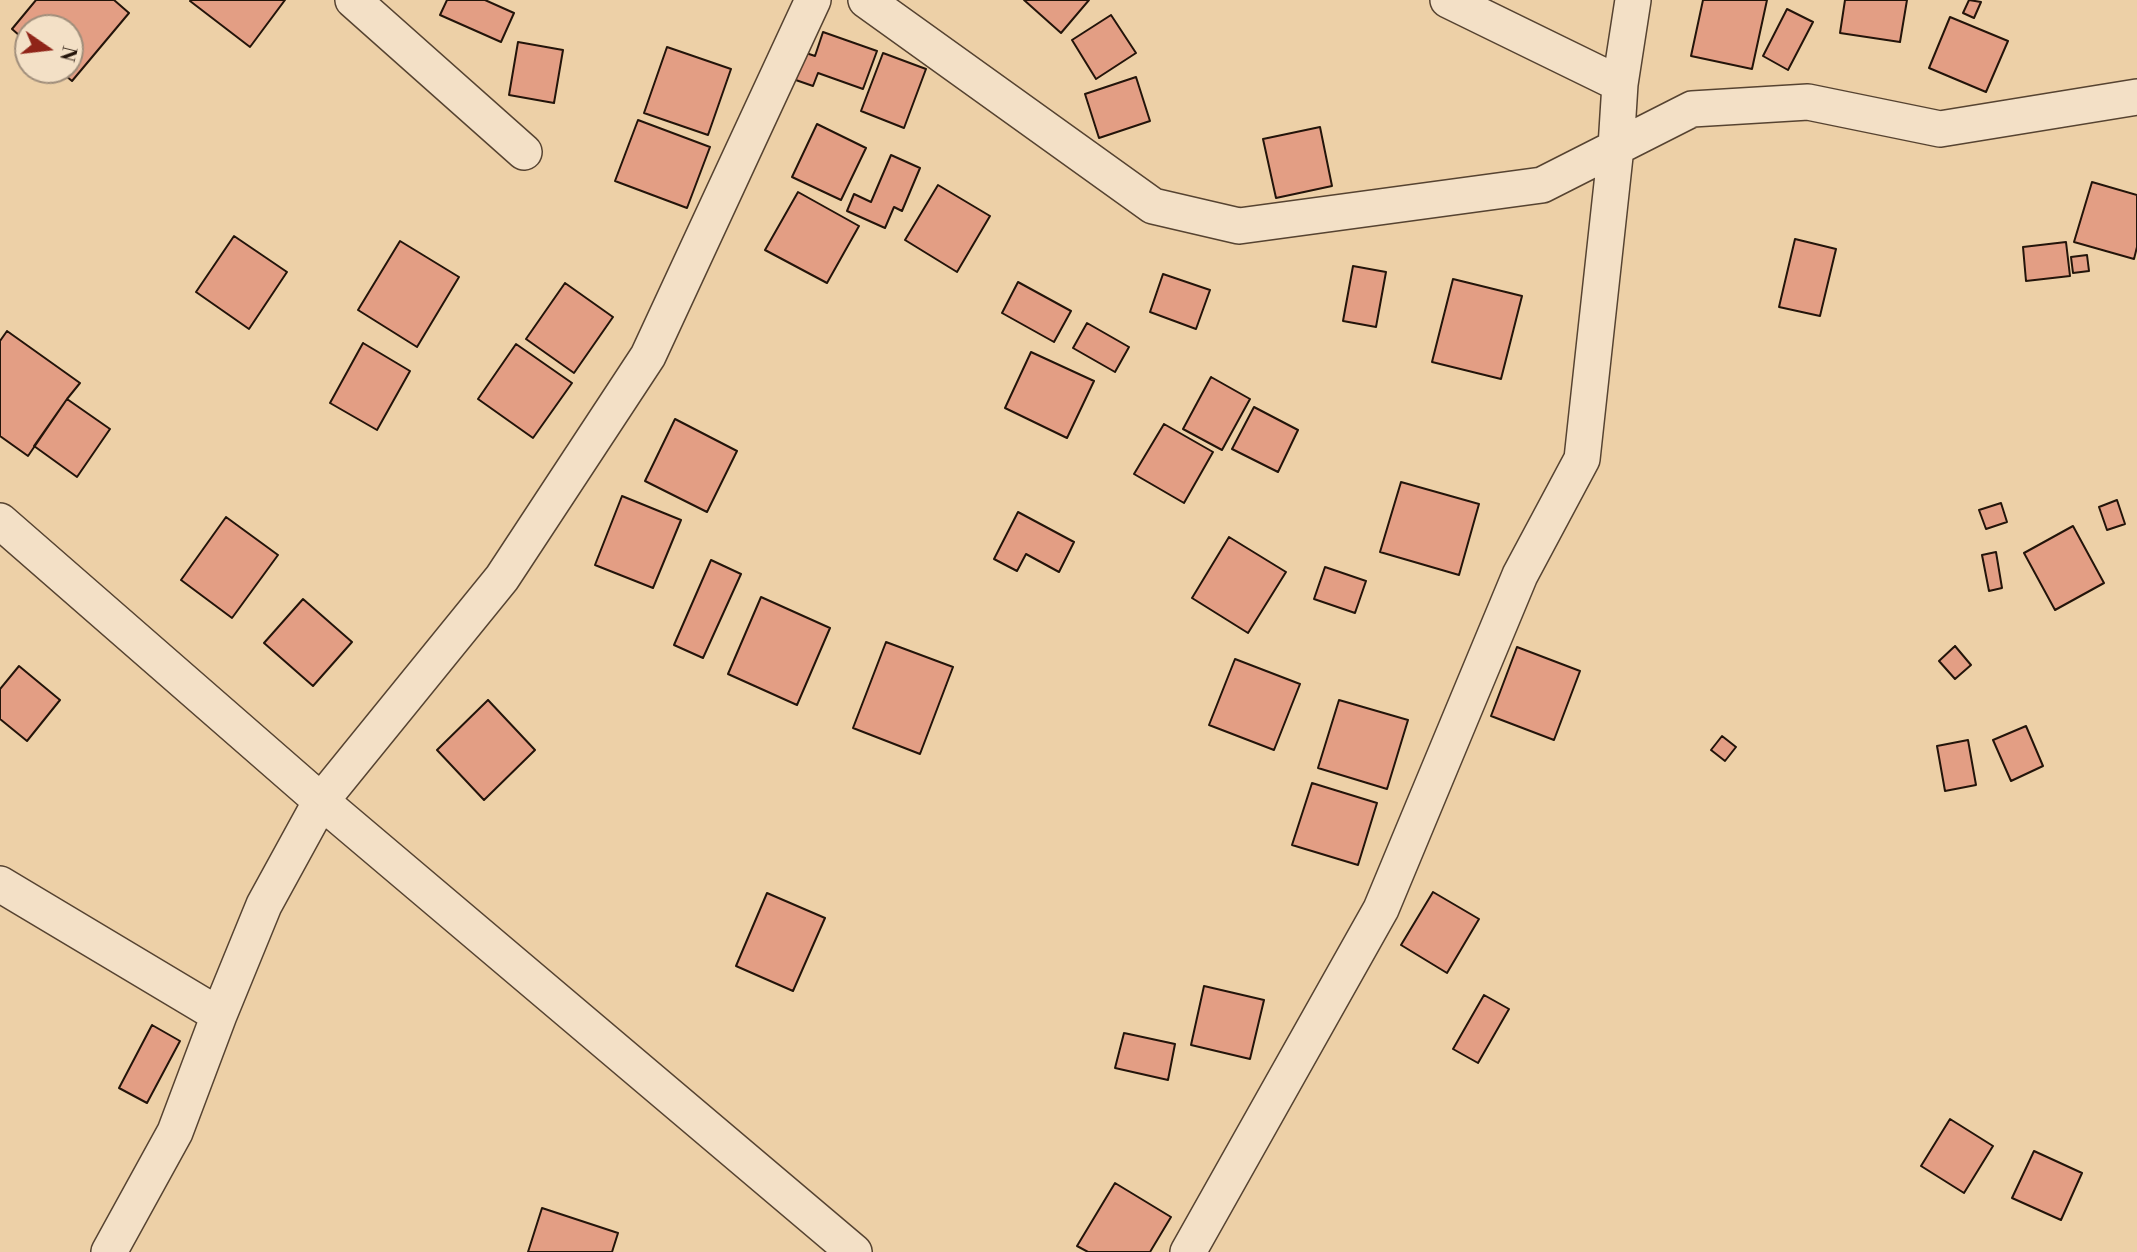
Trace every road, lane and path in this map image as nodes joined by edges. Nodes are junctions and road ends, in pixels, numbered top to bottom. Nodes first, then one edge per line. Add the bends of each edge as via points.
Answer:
1 (353, 0) edge
2 (813, 0) edge
3 (866, 0) edge
4 (1448, 0) edge
5 (1633, 0) edge
6 (1620, 84) junction
7 (2137, 97) edge
8 (1616, 147) junction
9 (524, 152) dead end
10 (0, 521) edge
11 (321, 801) junction
12 (0, 884) edge
13 (219, 1015) junction
14 (109, 1252) edge
15 (854, 1252) edge
16 (1188, 1252) edge

1 - 9 street
2 - 11 street via 648,356 502,578
3 - 8 street via 1153,206 1240,226 1542,185
4 - 6 street
5 - 6 street
6 - 8 street
7 - 8 street via 1940,129 1808,102 1692,109
8 - 16 street via 1582,459 1520,575 1381,909
10 - 11 street
11 - 13 street via 264,905
11 - 15 street
12 - 13 street
13 - 14 street via 175,1132

